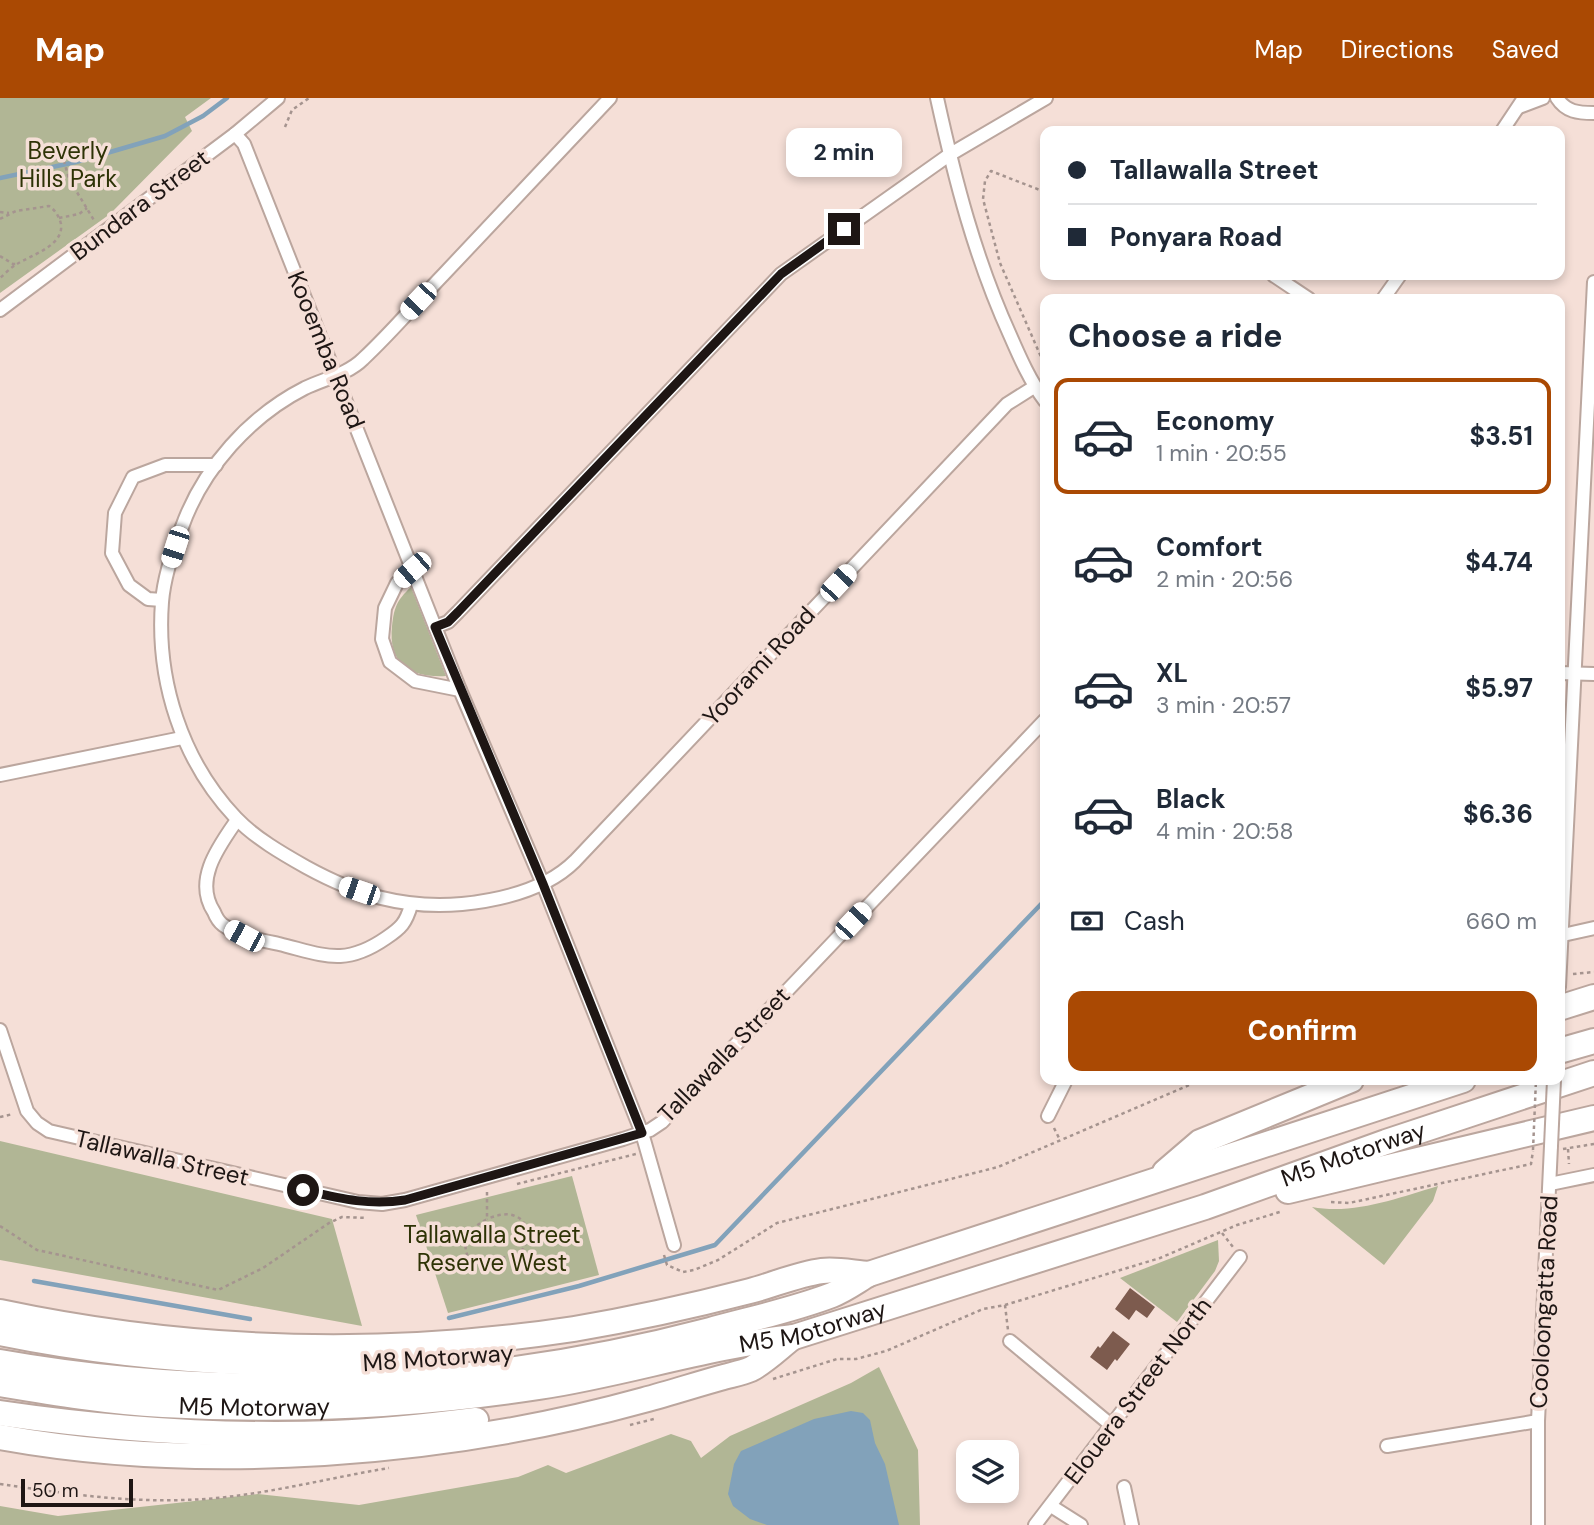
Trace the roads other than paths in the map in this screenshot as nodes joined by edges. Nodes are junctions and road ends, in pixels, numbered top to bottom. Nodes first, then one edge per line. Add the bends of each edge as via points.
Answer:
1 (278, 98) edge
2 (610, 98) edge
3 (937, 98) edge
4 (1046, 98) edge
5 (1543, 98) edge
6 (1557, 98) edge
7 (1521, 103) edge
8 (1594, 113) edge
9 (1505, 126) edge
10 (235, 134) junction
11 (949, 155) junction
12 (1280, 280) edge
13 (1594, 282) edge
14 (1302, 294) edge
15 (0, 310) edge
16 (1593, 324) edge
17 (336, 374) junction
18 (1034, 387) junction
19 (1040, 395) edge
20 (1590, 455) edge
21 (216, 465) junction
22 (412, 570) junction
23 (162, 600) junction
24 (435, 627) junction
25 (1565, 673) edge
26 (1575, 674) junction
27 (1594, 674) edge
28 (460, 690) junction
29 (1040, 725) edge
30 (183, 738) junction
31 (0, 775) edge
32 (1570, 790) junction
33 (1565, 803) edge
34 (237, 820) junction
35 (1565, 852) edge
36 (543, 884) junction
37 (411, 905) junction
38 (1594, 928) edge
39 (1565, 935) edge
40 (1594, 997) edge
41 (1565, 1005) edge
42 (0, 1030) edge
43 (1594, 1041) edge
44 (1565, 1049) edge
45 (1594, 1073) edge
46 (1565, 1083) edge
47 (1062, 1085) edge
48 (1339, 1085) edge
49 (1448, 1085) edge
50 (1554, 1085) edge
51 (1558, 1085) edge
52 (1048, 1116) dead end
53 (1594, 1118) edge
54 (642, 1133) junction
55 (1594, 1175) edge
56 (1157, 1180) junction
57 (1550, 1184) junction
58 (1205, 1208) junction
59 (674, 1245) dead end
60 (1240, 1257) road end
61 (869, 1274) junction
62 (0, 1312) edge
63 (0, 1333) edge
64 (794, 1337) junction
65 (1010, 1342) road end
66 (0, 1362) edge
67 (0, 1384) edge
68 (0, 1413) edge
69 (1538, 1421) junction
70 (1111, 1425) junction
71 (0, 1437) edge
72 (1387, 1446) dead end
73 (1124, 1487) dead end
74 (1051, 1506) junction
75 (1035, 1525) edge
76 (1081, 1525) edge
77 (1132, 1525) edge
78 (1538, 1525) edge

1 - 10 street, Bundara Street
2 - 17 street, Yoorami Road via 360,362
3 - 11 street
4 - 11 street
5 - 7 street
6 - 8 street via 1577,113
7 - 9 street
10 - 15 street, Bundara Street
10 - 17 street, Kooemba Road via 244,144
11 - 18 street via 993,297
11 - 24 street via 781,274 458,612
12 - 14 street
13 - 16 street
16 - 20 street
17 - 21 street, Yoorami Road via 281,401
17 - 22 street, Kooemba Road
18 - 19 street
18 - 36 street, Yoorami Road via 1007,404 575,861
20 - 26 street
21 - 23 street, Yoorami Road via 183,524
21 - 23 street via 164,465 133,477 115,513 112,553 129,585 148,599
22 - 24 street, Kooemba Road
22 - 28 street via 397,583 385,608 382,639 390,662 415,681
23 - 30 street, Yoorami Road via 166,677
24 - 28 street, Kooemba Road
25 - 26 street
26 - 27 street
26 - 32 street
28 - 36 street, Kooemba Road
29 - 54 street, Tallawalla Street via 662,1122
30 - 31 street
30 - 34 street, Yoorami Road
32 - 33 street
32 - 35 street
34 - 37 street, Yoorami Road via 337,884
34 - 37 street via 213,858 206,884 208,904 221,924 244,936 335,957 355,956 394,932 407,920
36 - 37 street, Yoorami Road via 485,902
36 - 54 street, Kooemba Road
38 - 39 street
40 - 41 highway
42 - 54 street, Tallawalla Street via 27,1111 49,1131 358,1202 405,1200
43 - 44 highway
45 - 46 highway, M5 Motorway
47 - 52 street
48 - 56 highway via 1200,1142
49 - 56 highway, M5 Motorway
50 - 57 street, Cooloongatta Road, bridge
51 - 58 highway, M5 Motorway
53 - 58 highway
54 - 59 street, Kooemba Road
55 - 57 street
56 - 61 highway, M5 Motorway
57 - 69 street, Cooloongatta Road
58 - 64 highway, M5 Motorway
60 - 70 street, Elouera Street North
61 - 62 highway via 822,1270 632,1319 442,1344 257,1346 96,1329
61 - 63 highway, M8 Motorway via 827,1280 635,1334 442,1361 268,1365 176,1359
61 - 66 highway, M5 Motorway via 834,1294 614,1353 387,1382 176,1383
64 - 67 highway, M5 Motorway via 743,1342 538,1387 362,1406 162,1405
64 - 68 highway via 748,1359 623,1393 434,1425 332,1433 229,1434
64 - 71 highway via 751,1369 704,1383 602,1412 440,1442 219,1456 139,1453
65 - 70 street
69 - 72 street
69 - 78 street, Cooloongatta Road
70 - 74 street, Elouera Street North
73 - 77 street
74 - 75 street, Elouera Street North
74 - 76 street

